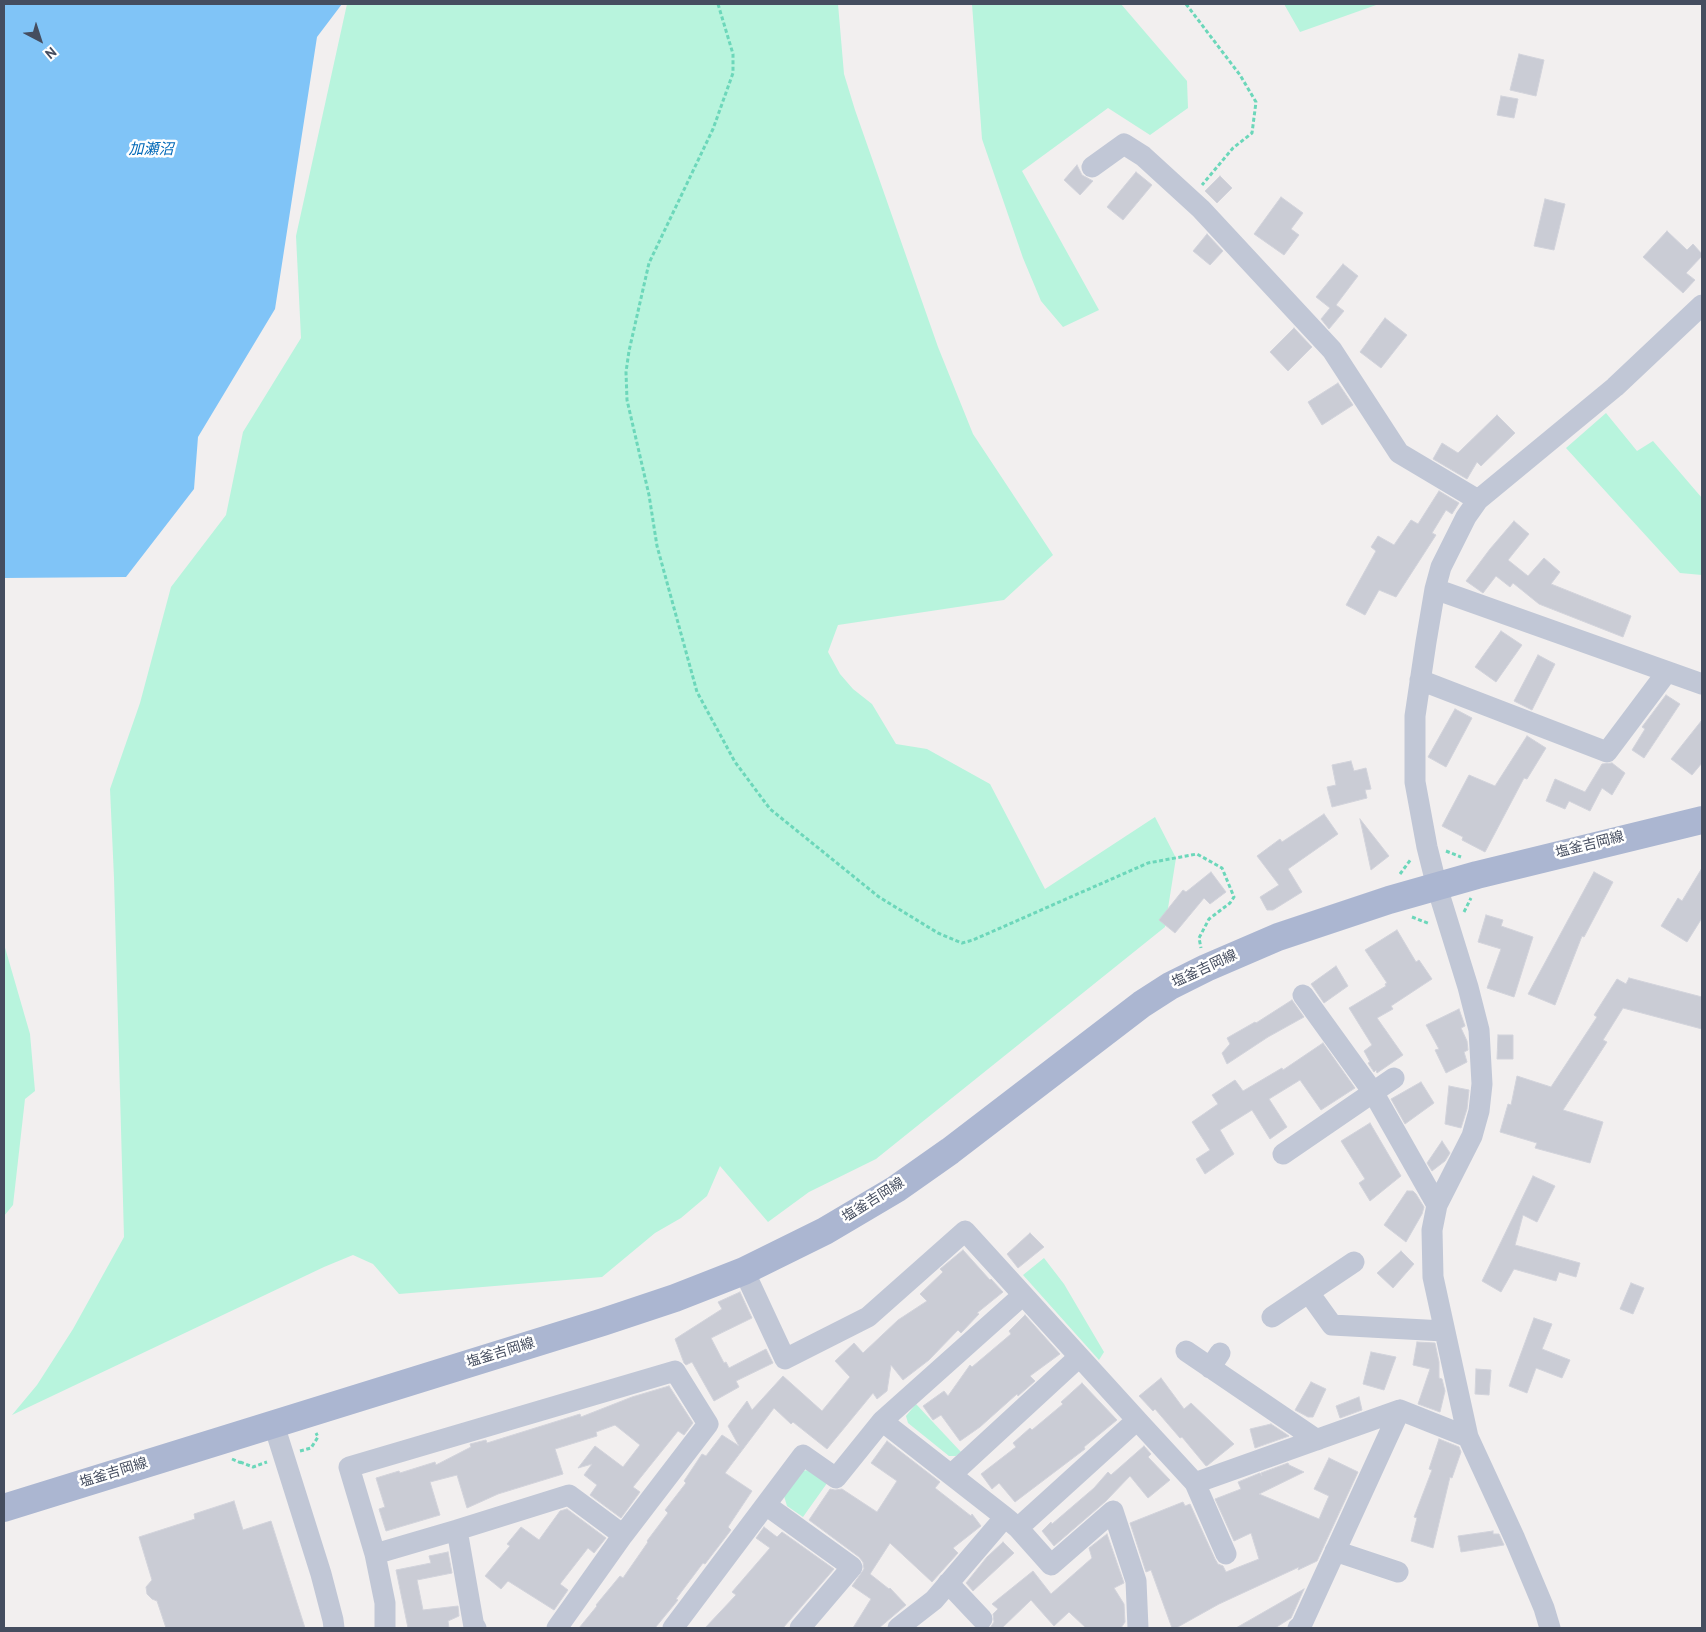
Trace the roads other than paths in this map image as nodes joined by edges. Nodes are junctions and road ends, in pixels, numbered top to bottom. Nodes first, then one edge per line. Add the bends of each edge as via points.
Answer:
1 (1092, 168) dead end
2 (1702, 305) edge
3 (1478, 500) junction
4 (1436, 589) junction
5 (1667, 672) junction
6 (1420, 680) junction
7 (1702, 684) edge
8 (1702, 820) edge
9 (1437, 887) junction
10 (1303, 995) dead end
11 (1394, 1078) dead end
12 (1373, 1092) junction
13 (1283, 1154) dead end
14 (1437, 1205) junction
15 (1354, 1262) dead end
16 (744, 1271) junction
17 (1309, 1292) junction
18 (1023, 1295) junction
19 (1272, 1317) dead end
20 (1444, 1331) junction
21 (1186, 1352) dead end
22 (1079, 1357) junction
23 (1400, 1410) junction
24 (882, 1420) junction
25 (1137, 1420) junction
26 (274, 1425) junction
27 (1468, 1437) junction
28 (1317, 1440) junction
29 (952, 1474) junction
30 (1195, 1483) junction
31 (766, 1505) junction
32 (4, 1508) edge
33 (1011, 1522) junction
34 (457, 1530) junction
35 (623, 1535) junction
36 (1336, 1551) junction
37 (375, 1554) junction
38 (1226, 1554) dead end
39 (1398, 1572) dead end
40 (948, 1583) junction
41 (982, 1619) dead end
42 (334, 1628) edge
43 (385, 1628) edge
44 (476, 1628) edge
45 (557, 1628) edge
46 (673, 1628) edge
47 (800, 1628) edge
48 (898, 1628) edge
49 (1138, 1628) edge
50 (1298, 1628) edge
51 (1550, 1628) edge

1 - 3 street via 1124,144 1143,156 1206,214 1332,350 1399,453
2 - 3 street via 1615,387
3 - 4 street via 1466,517 1442,567
4 - 5 street
4 - 6 street
5 - 6 street via 1607,752
5 - 7 street
6 - 9 street via 1415,716 1415,782
8 - 9 main road, 塩釜吉岡線
9 - 14 street via 1479,1030 1482,1084 1472,1136
9 - 16 main road, 塩釜吉岡線 via 1278,936 1170,986 1115,1023 896,1189 825,1231
10 - 12 street
11 - 12 street
12 - 13 street
12 - 14 street
14 - 20 street via 1432,1230 1433,1277
15 - 17 street
16 - 18 street via 785,1359 868,1317 965,1231
16 - 26 main road, 塩釜吉岡線 via 602,1322
17 - 19 street
17 - 20 street via 1332,1325
18 - 22 street
18 - 24 street
20 - 27 street
21 - 28 street via 1215,1361
22 - 25 street
22 - 29 street
23 - 27 street
23 - 28 street
23 - 36 street
24 - 29 street
24 - 31 street via 836,1478 803,1456
25 - 30 street
25 - 33 street
26 - 32 main road, 塩釜吉岡線
26 - 42 street via 321,1574
27 - 51 street via 1515,1539
28 - 30 street
29 - 33 street
30 - 38 street
31 - 46 street
31 - 47 street via 852,1568
33 - 40 street
33 - 49 street via 1051,1565 1113,1511 1136,1581
34 - 35 street via 569,1495
34 - 37 street
34 - 44 street
35 - 37 street via 708,1424 675,1371 349,1467
35 - 45 street
36 - 39 street
36 - 50 street
37 - 43 street via 385,1603
40 - 41 street
40 - 48 street via 934,1600

